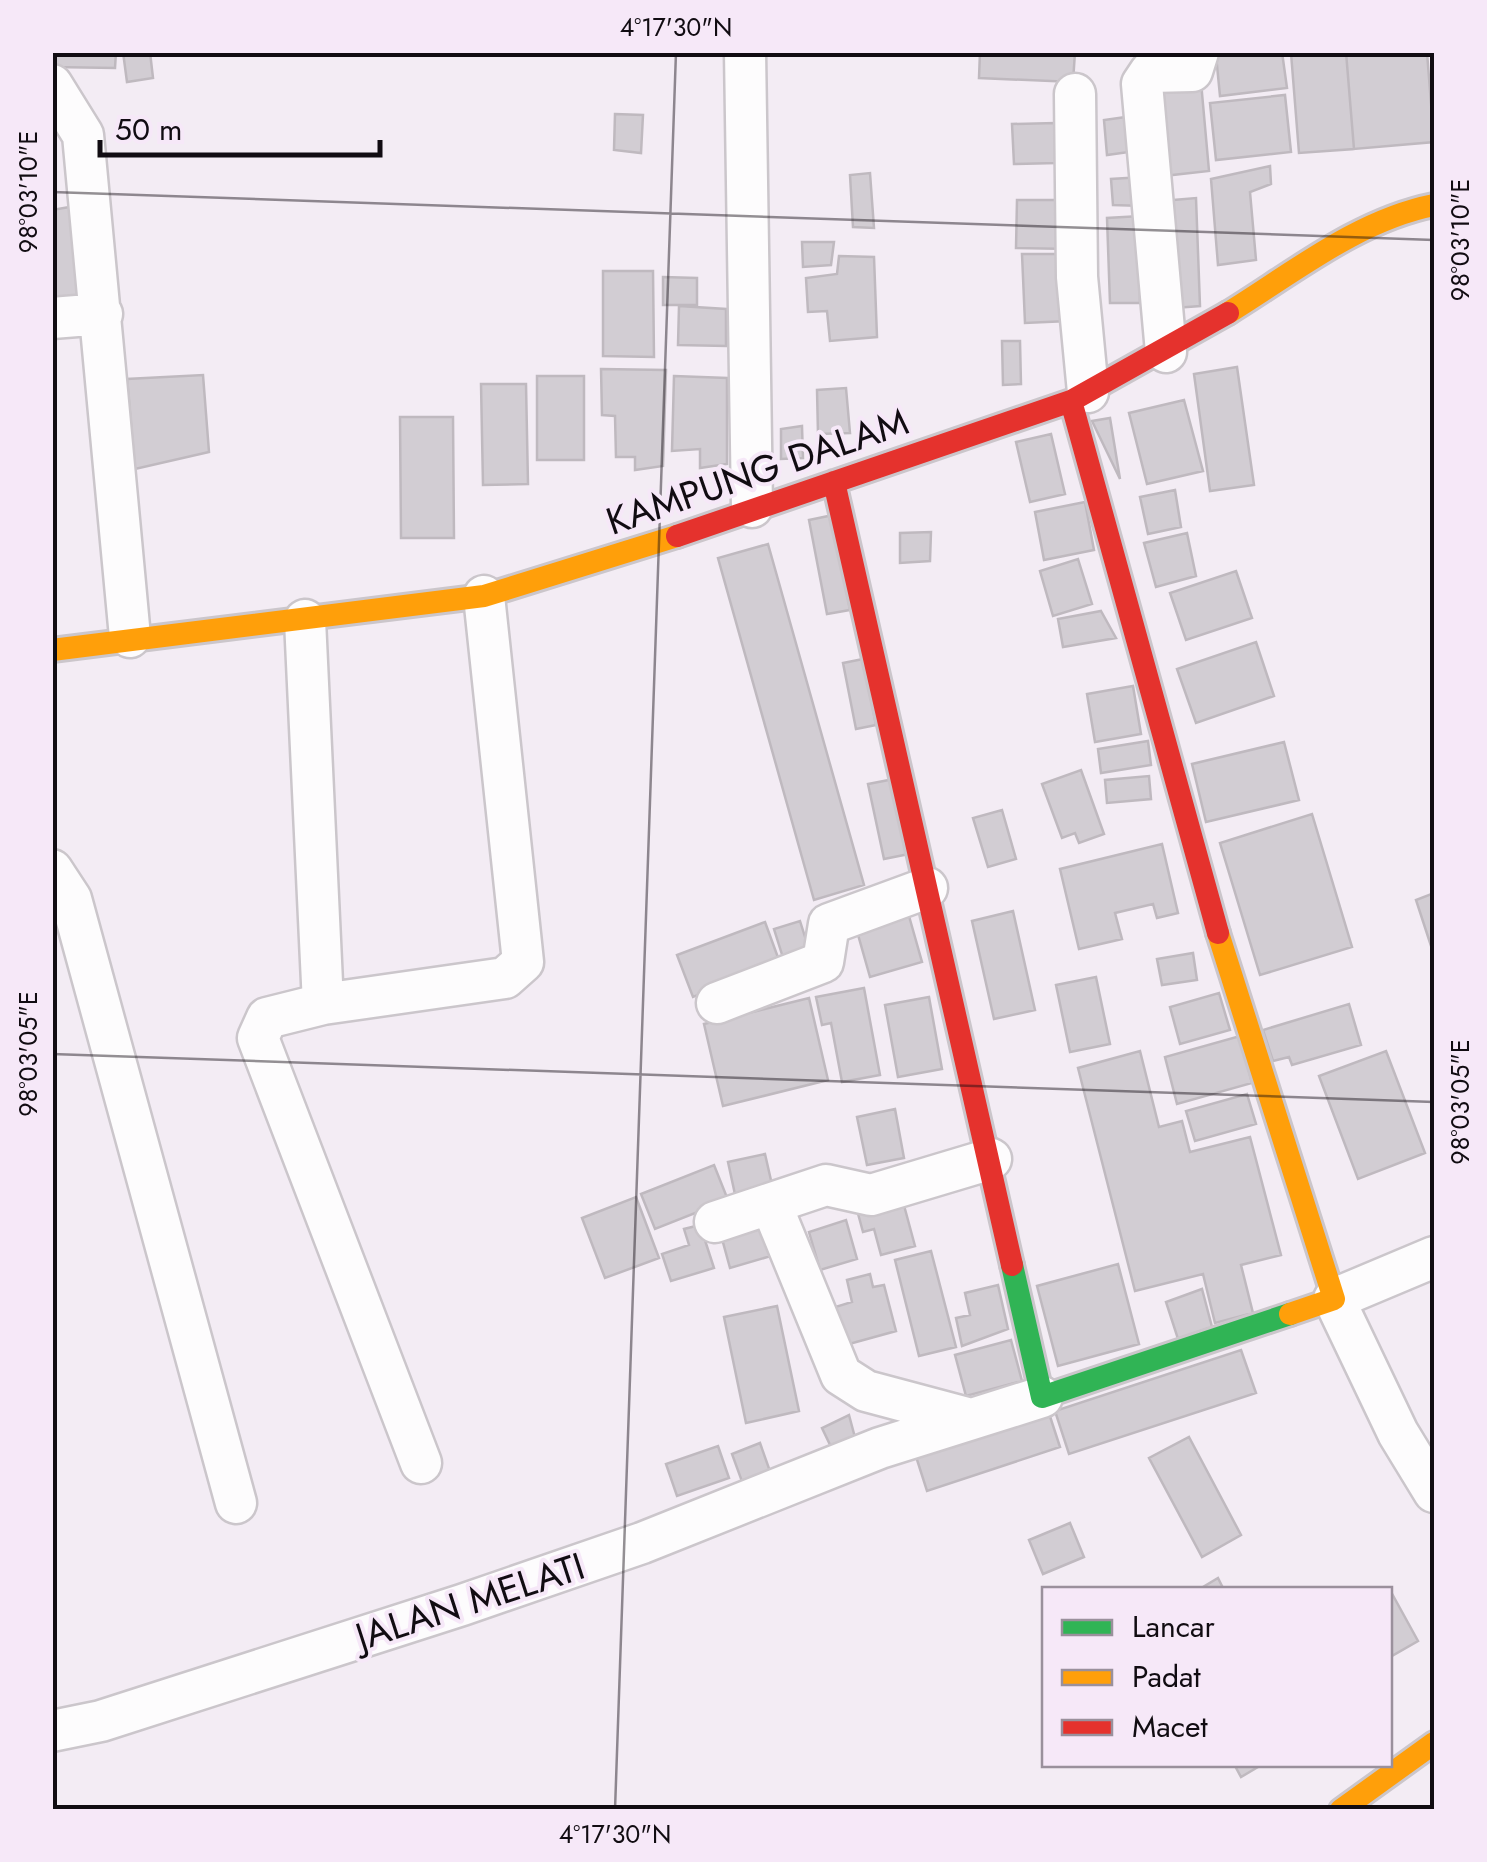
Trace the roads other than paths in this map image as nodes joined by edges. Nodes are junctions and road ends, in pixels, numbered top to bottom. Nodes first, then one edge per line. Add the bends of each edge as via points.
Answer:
1 (746, 52) edge
2 (1198, 52) edge
3 (52, 85) edge
4 (1075, 94) dead end
5 (1434, 205) edge
6 (102, 314) junction
7 (52, 318) edge
8 (1166, 352) junction
9 (1079, 396) junction
10 (834, 482) junction
11 (752, 508) junction
12 (484, 596) junction
13 (306, 620) junction
14 (130, 637) junction
15 (52, 650) edge
16 (52, 870) edge
17 (927, 888) junction
18 (717, 1003) dead end
19 (323, 1004) junction
20 (990, 1159) junction
21 (772, 1204) junction
22 (715, 1222) dead end
23 (1434, 1257) edge
24 (1334, 1299) junction
25 (1042, 1397) junction
26 (971, 1419) junction
27 (421, 1463) dead end
28 (1434, 1492) edge
29 (236, 1503) dead end
30 (52, 1731) edge
31 (1434, 1742) edge
32 (1341, 1810) edge

1 - 11 street
2 - 8 street via 1192,70 1150,72 1142,84
3 - 6 street via 82,136
4 - 9 street
5 - 8 main road, KAMPUNG DALAM via 1400,212 1343,240
6 - 7 street
6 - 14 street
8 - 9 main road, KAMPUNG DALAM
9 - 10 main road, KAMPUNG DALAM
9 - 24 main road via 1192,851
10 - 11 main road, KAMPUNG DALAM
10 - 17 main road
11 - 12 main road, KAMPUNG DALAM
12 - 13 main road, KAMPUNG DALAM
12 - 19 street via 523,962 505,978
13 - 14 main road, KAMPUNG DALAM
13 - 19 street
14 - 15 main road, KAMPUNG DALAM
16 - 29 street via 71,899
17 - 18 street via 830,924 822,962
17 - 20 main road
19 - 27 street via 268,1018 258,1038
20 - 21 street via 874,1194 826,1185
20 - 25 main road
21 - 22 street
21 - 26 street via 841,1375 866,1390
23 - 24 street
24 - 25 main road
24 - 28 street
25 - 26 street, JALAN MELATI
26 - 30 street, JALAN MELATI via 462,1606
31 - 32 main road

